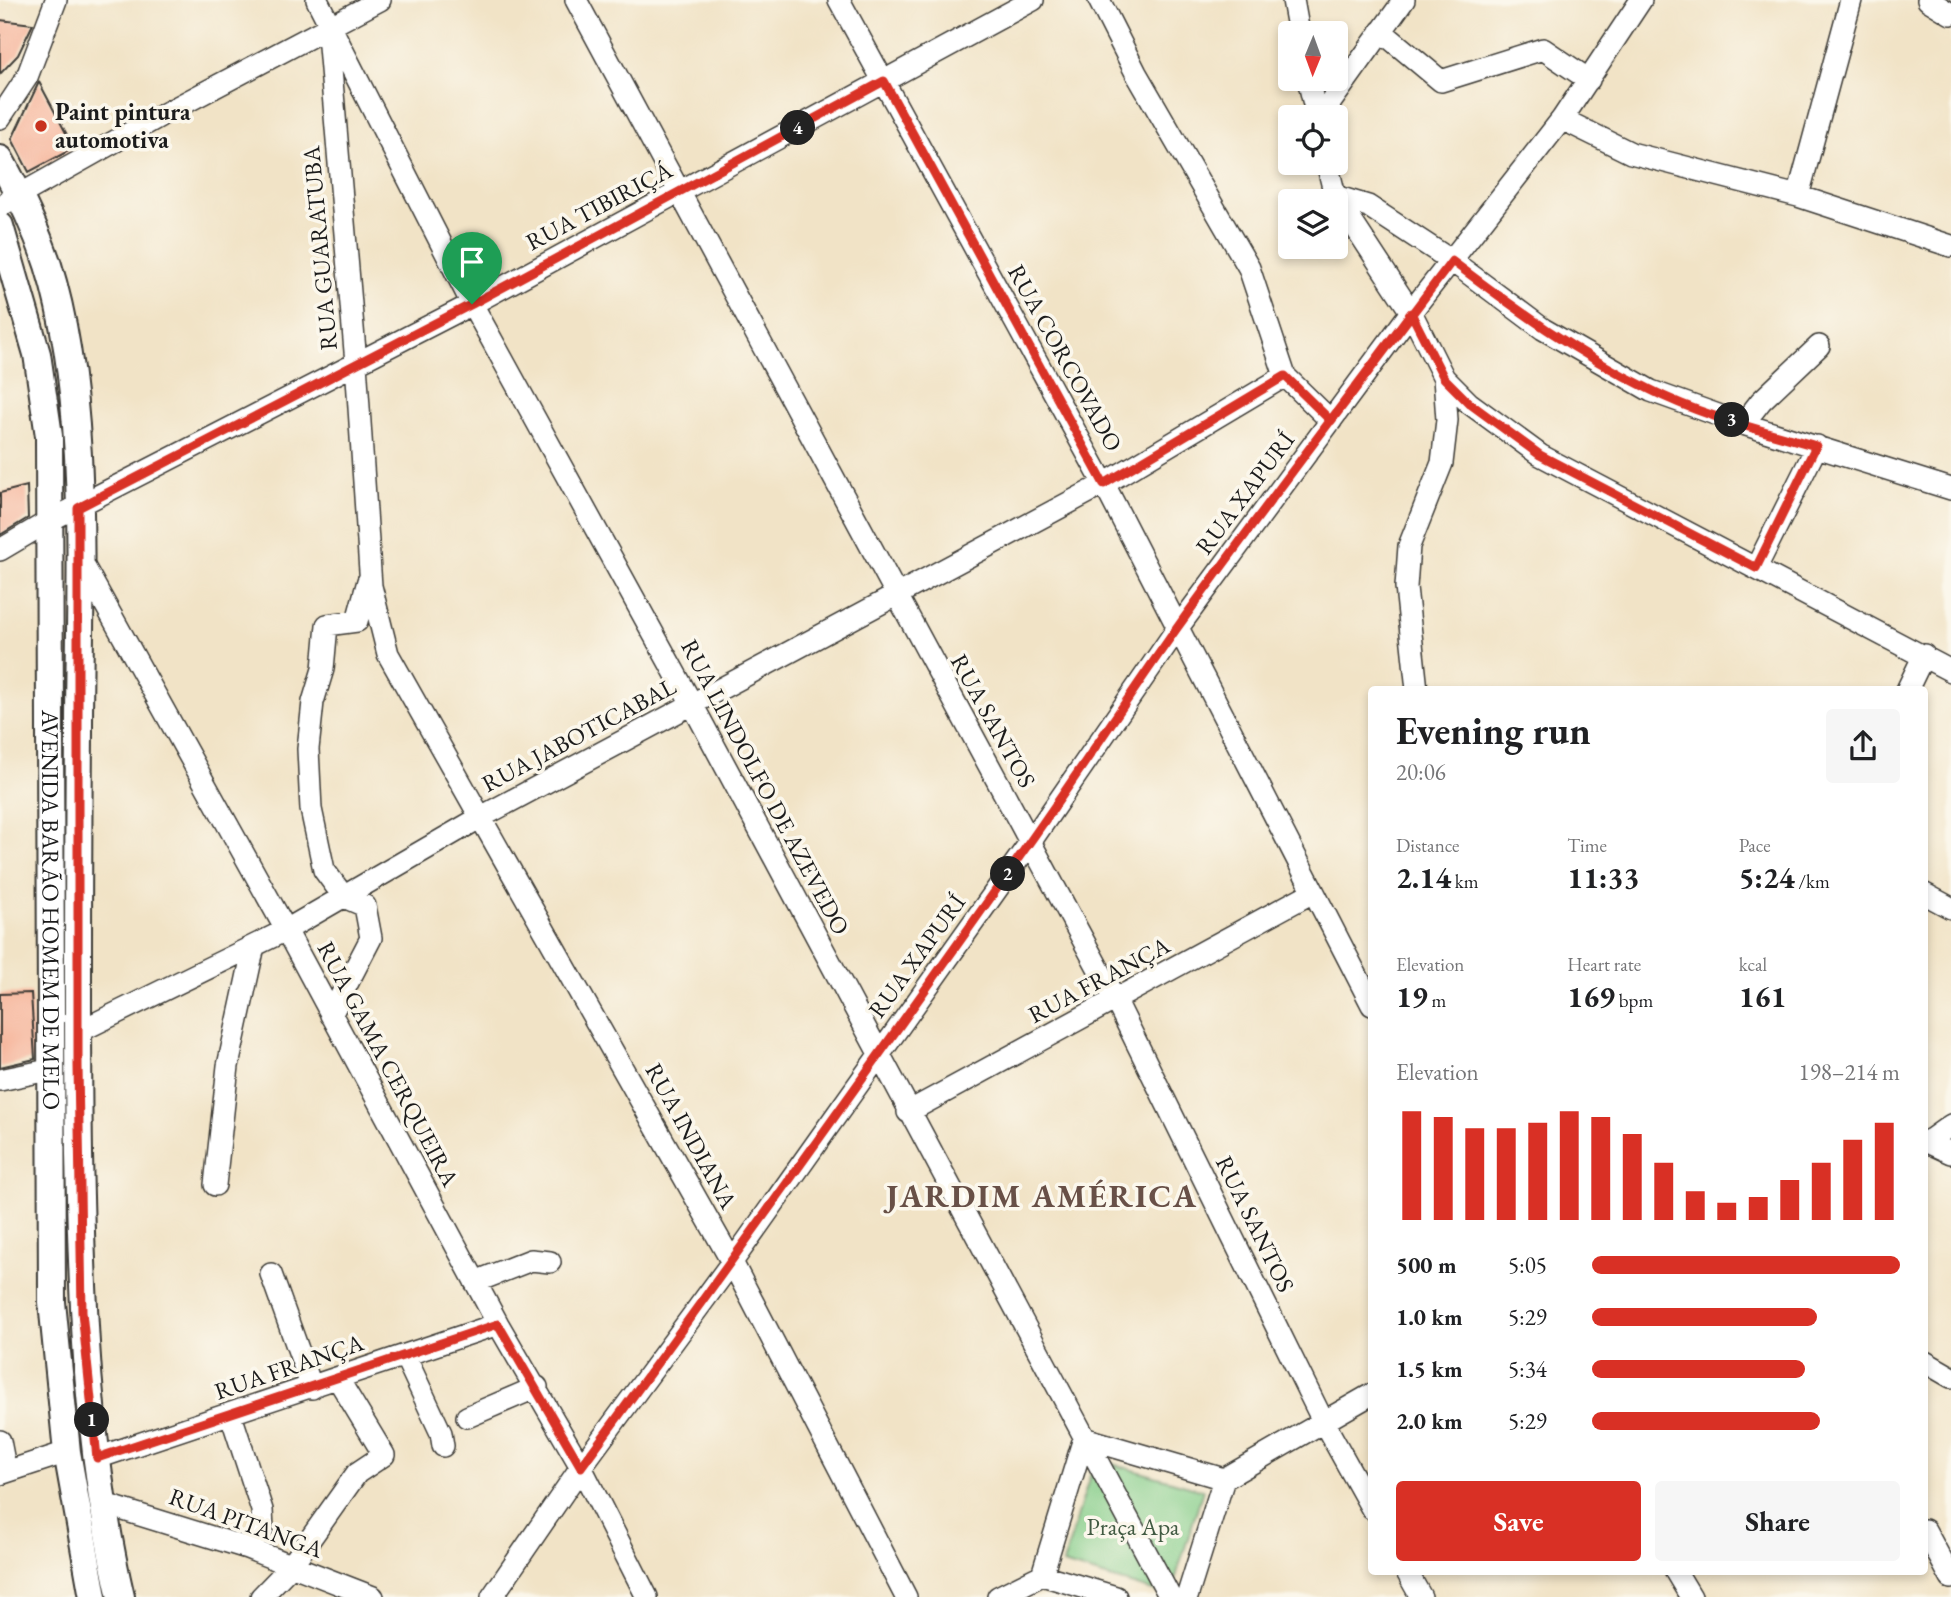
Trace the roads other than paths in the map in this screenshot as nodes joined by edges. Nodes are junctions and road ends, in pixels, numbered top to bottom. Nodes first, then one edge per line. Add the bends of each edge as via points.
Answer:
1 (56, 0) edge
2 (317, 0) edge
3 (380, 0) edge
4 (576, 0) edge
5 (839, 0) edge
6 (1033, 0) edge
7 (1099, 0) edge
8 (1404, 0) edge
9 (1641, 0) edge
10 (1851, 0) edge
11 (1928, 0) edge
12 (1292, 2) edge
13 (1951, 14) edge
14 (1296, 21) edge
15 (327, 25) junction
16 (1381, 32) junction
17 (1589, 79) junction
18 (884, 81) junction
19 (8, 95) edge
20 (1327, 105) edge
21 (0, 118) edge
22 (1562, 119) junction
23 (0, 159) edge
24 (680, 192) junction
25 (1798, 196) junction
26 (10, 200) edge
27 (1348, 200) edge
28 (1348, 216) edge
29 (0, 226) edge
30 (1951, 246) edge
31 (1452, 261) junction
32 (472, 304) junction
33 (1411, 313) junction
34 (1819, 346) dead end
35 (356, 363) junction
36 (1285, 376) junction
37 (1444, 378) junction
38 (1331, 421) junction
39 (1743, 424) junction
40 (1816, 446) junction
41 (1104, 484) junction
42 (1951, 489) edge
43 (78, 508) junction
44 (49, 522) junction
45 (0, 550) edge
46 (79, 557) junction
47 (1756, 568) junction
48 (370, 572) junction
49 (894, 595) junction
50 (1177, 629) junction
51 (1924, 655) junction
52 (1951, 671) edge
53 (1417, 686) edge
54 (1909, 686) edge
55 (692, 704) junction
56 (481, 817) junction
57 (1029, 844) junction
58 (1313, 892) junction
59 (1928, 896) edge
60 (344, 897) junction
61 (1951, 908) edge
62 (286, 930) junction
63 (254, 946) junction
64 (1368, 997) edge
65 (1116, 1001) junction
66 (331, 1015) junction
67 (78, 1032) junction
68 (878, 1056) junction
69 (53, 1069) junction
70 (0, 1080) edge
71 (908, 1112) junction
72 (1951, 1125) edge
73 (1928, 1140) edge
74 (1928, 1142) edge
75 (1951, 1153) edge
76 (215, 1185) dead end
77 (550, 1262) dead end
78 (732, 1262) junction
79 (271, 1274) dead end
80 (475, 1282) junction
81 (498, 1324) junction
82 (405, 1356) junction
83 (1928, 1364) edge
84 (1951, 1377) edge
85 (338, 1379) junction
86 (1928, 1382) edge
87 (537, 1387) junction
88 (312, 1388) junction
89 (1368, 1396) edge
90 (231, 1415) junction
91 (467, 1417) dead end
92 (1323, 1421) junction
93 (1084, 1438) junction
94 (0, 1441) edge
95 (443, 1446) dead end
96 (67, 1452) junction
97 (97, 1458) junction
98 (581, 1467) junction
99 (3, 1473) edge
100 (1224, 1479) junction
101 (1368, 1502) edge
102 (101, 1503) junction
103 (1928, 1536) edge
104 (247, 1548) junction
105 (291, 1566) junction
106 (1042, 1575) junction
107 (1409, 1575) edge
108 (1678, 1575) edge
109 (1951, 1578) edge
110 (93, 1597) edge
111 (121, 1597) edge
112 (261, 1597) edge
113 (373, 1597) edge
114 (492, 1597) edge
115 (647, 1597) edge
116 (906, 1597) edge
117 (998, 1597) edge
118 (1116, 1597) edge
119 (1170, 1597) edge
120 (1187, 1597) edge
121 (1421, 1597) edge
122 (1691, 1597) edge

1 - 19 street via 27,78
2 - 15 street, RUA LINDOLFO DE AZEVEDO
3 - 15 street
4 - 24 street, RUA SANTOS
5 - 18 street, RUA CORCOVADO
6 - 18 street, RUA TIBIRIÇÁ
7 - 36 street via 1249,268
8 - 16 street
9 - 17 street, RUA XAPURÍ
10 - 25 street
11 - 13 street
12 - 14 street
15 - 26 street
15 - 32 street, RUA LINDOLFO DE AZEVEDO
15 - 35 street, RUA GUARATUBA
16 - 17 street via 1441,81 1543,49
16 - 20 street
17 - 22 street, RUA XAPURÍ
18 - 24 street, RUA TIBIRIÇÁ
18 - 41 street, RUA CORCOVADO
19 - 21 street
22 - 25 street via 1631,153
22 - 31 street, RUA XAPURÍ
23 - 26 main road, AVENIDA BARÃO HOMEM DE MELO
24 - 32 street, RUA TIBIRIÇÁ
24 - 49 street, RUA SANTOS
25 - 30 street
26 - 43 main road, AVENIDA BARÃO HOMEM DE MELO via 48,266 66,348
27 - 31 street via 1368,206
28 - 33 street
29 - 44 main road, AVENIDA BARÃO HOMEM DE MELO via 37,354 49,436
31 - 33 street, RUA XAPURÍ
31 - 39 street via 1542,329 1651,391
32 - 35 street, RUA TIBIRIÇÁ
32 - 55 street, RUA LINDOLFO DE AZEVEDO
33 - 37 street
33 - 38 street, RUA XAPURÍ
34 - 39 street
35 - 43 street, RUA TIBIRIÇÁ
35 - 48 street, RUA GUARATUBA
36 - 38 street
36 - 41 street, RUA JABOTICABAL
37 - 47 street via 1469,403 1540,455
37 - 53 street via 1443,463 1409,546 1406,587
38 - 50 street, RUA XAPURÍ
39 - 40 street
40 - 42 street
40 - 47 street
41 - 49 street, RUA JABOTICABAL
41 - 50 street, RUA CORCOVADO
43 - 44 street, RUA TIBIRIÇÁ
43 - 46 main road, AVENIDA BARÃO HOMEM DE MELO
44 - 45 street, RUA TIBIRIÇÁ
44 - 69 main road, AVENIDA BARÃO HOMEM DE MELO
46 - 62 street, RUA GAMA CERQUEIRA
46 - 67 main road, AVENIDA BARÃO HOMEM DE MELO
47 - 51 street
48 - 56 street, RUA GUARATUBA via 388,654
48 - 60 street via 357,621 327,625 308,748 311,809 324,870
49 - 55 street, RUA JABOTICABAL
49 - 57 street, RUA SANTOS
50 - 57 street, RUA XAPURÍ
50 - 58 street, RUA CORCOVADO
51 - 52 street
51 - 54 street
55 - 56 street, RUA JABOTICABAL
55 - 68 street, RUA LINDOLFO DE AZEVEDO
56 - 60 street, RUA JABOTICABAL
56 - 78 street, RUA INDIANA
57 - 65 street, RUA SANTOS
57 - 68 street, RUA XAPURÍ
58 - 64 street, RUA CORCOVADO
58 - 65 street, RUA FRANÇA
59 - 61 street
60 - 62 street, RUA JABOTICABAL
60 - 66 street via 365,906 371,938
62 - 63 street, RUA JABOTICABAL
62 - 66 street, RUA GAMA CERQUEIRA
63 - 67 street, RUA JABOTICABAL
63 - 76 street via 228,1066
65 - 71 street, RUA FRANÇA
65 - 92 street, RUA SANTOS
66 - 80 street, RUA GAMA CERQUEIRA
67 - 97 main road, AVENIDA BARÃO HOMEM DE MELO via 82,1312
68 - 71 street, RUA LINDOLFO DE AZEVEDO
68 - 78 street, RUA XAPURÍ
69 - 70 street
69 - 96 main road, AVENIDA BARÃO HOMEM DE MELO via 52,1302
71 - 93 street, RUA LINDOLFO DE AZEVEDO
72 - 73 street
74 - 75 street
77 - 80 street via 531,1260
78 - 98 street, RUA XAPURÍ
78 - 116 street, RUA INDIANA
79 - 88 street
80 - 81 street, RUA GAMA CERQUEIRA
81 - 82 street, RUA FRANÇA
81 - 87 street, RUA GAMA CERQUEIRA
82 - 85 street, RUA FRANÇA
82 - 95 street
83 - 84 street
84 - 86 street
85 - 88 street, RUA FRANÇA
85 - 105 street via 384,1455 357,1473
87 - 91 street
87 - 98 street, RUA GAMA CERQUEIRA
88 - 90 street, RUA FRANÇA
89 - 92 street
90 - 97 street, RUA FRANÇA
90 - 104 street via 262,1510 263,1529
92 - 100 street
92 - 101 street, RUA SANTOS
93 - 100 street
93 - 106 street
93 - 119 street, RUA LINDOLFO DE AZEVEDO
94 - 99 street
96 - 99 street
96 - 110 main road, AVENIDA BARÃO HOMEM DE MELO
97 - 102 main road, AVENIDA BARÃO HOMEM DE MELO
98 - 114 street, RUA XAPURÍ
98 - 115 street, RUA GAMA CERQUEIRA
100 - 120 street
102 - 104 street, RUA PITANGA
102 - 111 main road, AVENIDA BARÃO HOMEM DE MELO
103 - 109 street
104 - 105 street, RUA PITANGA
105 - 112 street
105 - 113 street, RUA PITANGA
106 - 117 street
106 - 118 street
107 - 121 street
108 - 122 street

